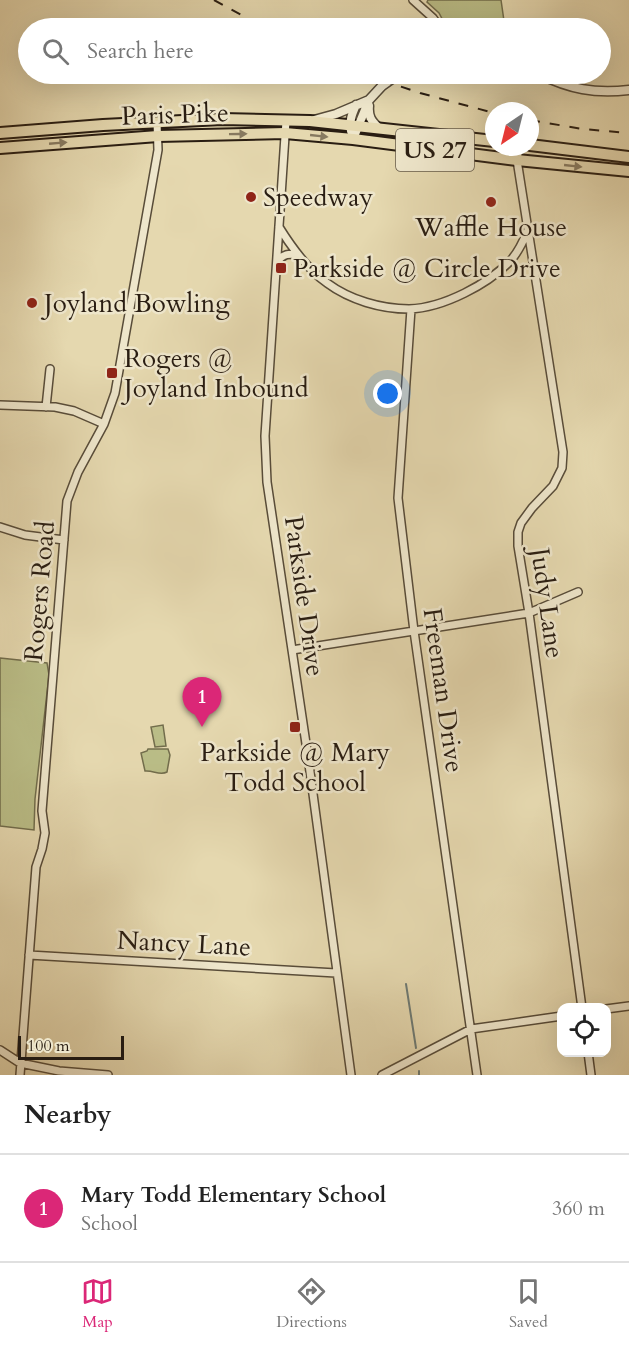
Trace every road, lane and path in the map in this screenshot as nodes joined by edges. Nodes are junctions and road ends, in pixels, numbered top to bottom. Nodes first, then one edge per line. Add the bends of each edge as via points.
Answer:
1 (413, 0) edge
2 (433, 18) edge
3 (385, 84) edge
4 (561, 84) edge
5 (629, 90) edge
6 (369, 100) junction
7 (356, 105) junction
8 (286, 121) junction
9 (310, 121) junction
10 (157, 122) junction
11 (355, 125) junction
12 (379, 128) junction
13 (0, 133) edge
14 (285, 133) junction
15 (158, 136) junction
16 (353, 140) junction
17 (485, 140) edge
18 (539, 146) edge
19 (0, 148) edge
20 (518, 156) edge
21 (629, 157) edge
22 (517, 160) junction
23 (629, 171) edge
24 (278, 226) junction
25 (527, 232) junction
26 (298, 255) junction
27 (276, 263) junction
28 (411, 309) junction
29 (50, 369) dead end
30 (0, 405) edge
31 (46, 407) junction
32 (104, 424) junction
33 (0, 527) edge
34 (64, 540) junction
35 (578, 592) dead end
36 (529, 613) junction
37 (414, 631) junction
38 (292, 650) junction
39 (29, 955) junction
40 (336, 973) junction
41 (581, 1003) edge
42 (629, 1006) edge
43 (611, 1008) edge
44 (557, 1017) edge
45 (471, 1029) junction
46 (0, 1050) edge
47 (589, 1057) edge
48 (20, 1063) junction
49 (20, 1075) edge
50 (108, 1075) edge
51 (351, 1075) edge
52 (382, 1075) edge
53 (477, 1075) edge
54 (591, 1075) edge

1 - 2 street
3 - 6 street
4 - 5 street via 600,92
6 - 7 street
6 - 11 street
6 - 12 street via 368,114
7 - 9 street
7 - 11 street via 351,115
8 - 9 highway, US 27
8 - 10 highway, Paris Pike / US 27
8 - 14 street, Parkside Drive
9 - 11 highway, US 27
10 - 13 highway, Paris Pike / US 27
10 - 15 street, Rogers Road
11 - 12 highway, US 27
11 - 16 street
12 - 17 highway, US 27
15 -> 14 highway, Paris Pike / US 27
14 -> 16 highway, Paris Pike / US 27
14 - 24 street, Parkside Drive
19 -> 15 highway, Paris Pike / US 27
15 - 32 street, Rogers Road via 115,393
16 - 22 highway, US 27
18 - 21 highway
20 - 22 street, Judy Lane
22 -> 23 highway, US 27
22 - 25 street, Judy Lane
24 - 26 street
24 - 27 street, Parkside Drive
25 - 28 street via 511,260 494,276 451,300
25 - 36 street, Judy Lane via 563,452 553,486 532,508 518,532
26 - 27 street via 285,255
26 - 28 street via 326,283 344,293 377,305
27 - 38 street, Parkside Drive via 265,436 267,482
28 - 37 street, Freeman Drive via 398,498
29 - 31 street
30 - 31 street
31 - 32 street via 74,411
32 - 34 street, Rogers Road via 69,494
33 - 34 street
34 - 39 street, Rogers Road via 42,811 45,833 36,867
35 - 36 street
36 - 37 street
36 - 41 street, Judy Lane
37 - 38 street
37 - 45 street, Freeman Drive
38 - 40 street, Parkside Drive
39 - 40 street, Nancy Lane
39 - 48 street, Rogers Road
40 - 51 street, Parkside Drive
42 - 43 street
44 - 45 street
45 - 52 street
45 - 53 street, Freeman Drive
46 - 48 street
47 - 54 street
48 - 49 street, Rogers Road
48 - 50 street

